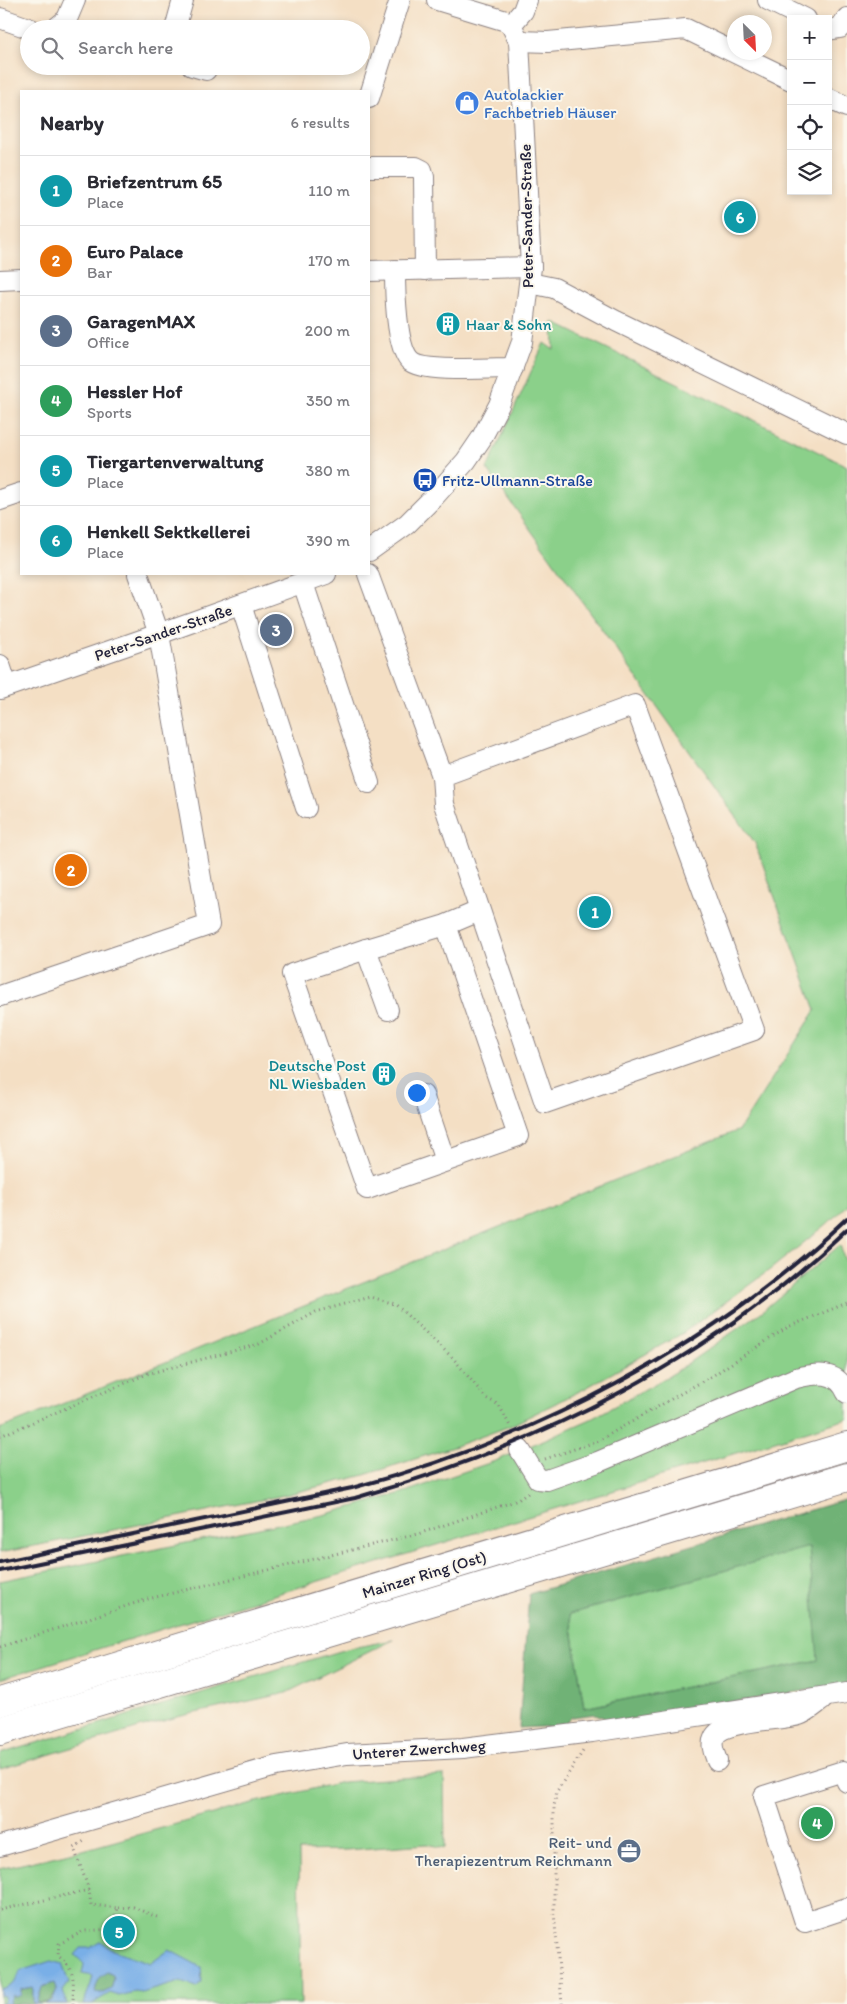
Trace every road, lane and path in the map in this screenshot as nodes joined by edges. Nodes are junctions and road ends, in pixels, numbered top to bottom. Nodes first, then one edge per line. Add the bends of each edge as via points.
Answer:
1 (75, 0) edge
2 (183, 0) edge
3 (400, 0) edge
4 (436, 0) edge
5 (527, 0) edge
6 (768, 0) edge
7 (798, 15) edge
8 (0, 18) edge
9 (847, 18) edge
10 (66, 20) edge
11 (177, 20) edge
12 (20, 25) edge
13 (832, 29) edge
14 (515, 33) junction
15 (787, 78) edge
16 (370, 95) edge
17 (832, 100) edge
18 (847, 107) edge
19 (370, 166) edge
20 (395, 270) junction
21 (425, 270) junction
22 (370, 271) edge
23 (530, 275) junction
24 (20, 279) edge
25 (0, 280) edge
26 (512, 368) junction
27 (847, 434) edge
28 (20, 493) edge
29 (0, 500) edge
30 (370, 549) edge
31 (138, 575) edge
32 (323, 575) edge
33 (368, 575) edge
34 (302, 583) junction
35 (241, 605) junction
36 (159, 634) junction
37 (0, 665) edge
38 (4, 687) edge
39 (442, 776) junction
40 (370, 783) dead end
41 (306, 808) dead end
42 (479, 911) junction
43 (446, 925) junction
44 (366, 949) junction
45 (0, 996) edge
46 (388, 1010) dead end
47 (422, 1095) dead end
48 (445, 1161) junction
49 (847, 1303) edge
50 (847, 1393) edge
51 (510, 1426) dead end
52 (0, 1436) edge
53 (847, 1446) edge
54 (530, 1464) junction
55 (847, 1477) edge
56 (0, 1647) edge
57 (837, 1694) edge
58 (0, 1702) edge
59 (0, 1731) edge
60 (592, 1732) junction
61 (717, 1761) dead end
62 (847, 1782) edge
63 (86, 1820) junction
64 (0, 1846) edge
65 (89, 1890) junction
66 (118, 1908) junction
67 (847, 1908) edge
68 (0, 1910) edge
69 (159, 1918) dead end
70 (72, 2004) edge
71 (562, 2004) edge

1 - 10 street
2 - 11 street
3 - 16 street
4 - 14 street via 501,20
5 - 14 street
6 - 7 street
8 - 12 street
9 - 13 street via 840,28
14 - 15 street via 548,42 686,29
14 - 23 street, Peter-Sander-Straße
17 - 18 street
19 - 21 street via 416,167 422,170
20 - 21 street
20 - 22 street
20 - 26 street via 399,330 410,361 424,367
21 - 23 street
23 - 26 street, Peter-Sander-Straße via 522,342
23 - 27 street
24 - 25 street
26 - 30 street, Peter-Sander-Straße via 499,405 466,461 407,524
28 - 29 street
31 - 36 street
32 - 34 street, Peter-Sander-Straße
33 - 39 street
34 - 35 street, Peter-Sander-Straße
34 - 40 street
35 - 36 street, Peter-Sander-Straße
35 - 41 street
36 - 38 street, Peter-Sander-Straße
36 - 45 street via 209,925
37 - 38 street
39 - 42 street via 444,804
39 - 42 street via 634,704 754,1030 545,1103
42 - 43 street
43 - 44 street
43 - 48 street via 518,1136
44 - 46 street
44 - 48 street via 292,974 367,1188
47 - 48 street
49 - 54 path via 788,1327 715,1374 598,1441
50 - 54 street via 831,1375 821,1373 796,1378 598,1462 547,1480
51 - 52 path via 499,1405 486,1398 453,1358 395,1304 371,1297 316,1312 260,1344 147,1374
53 - 58 highway, Mainzer Ring (Ost)
54 - 56 path via 530,1491 518,1500 418,1534 148,1599
55 - 59 highway, Mainzer Ring (Ost)
57 - 60 street, Unterer Zwerchweg
57 - 61 street via 799,1715 732,1726 721,1731 714,1737 712,1745
60 - 63 street, Unterer Zwerchweg via 463,1748 313,1759 276,1766
60 - 71 path via 557,1791 554,1806 554,1912
62 - 67 street via 843,1771 764,1796 805,1922
63 - 64 street, Unterer Zwerchweg
63 - 65 path via 89,1837 74,1848
65 - 66 path via 91,1905
65 - 68 path
66 - 69 path via 133,1907
66 - 70 path via 111,1929 84,1931 58,1944 58,1956 70,1965 73,1976

